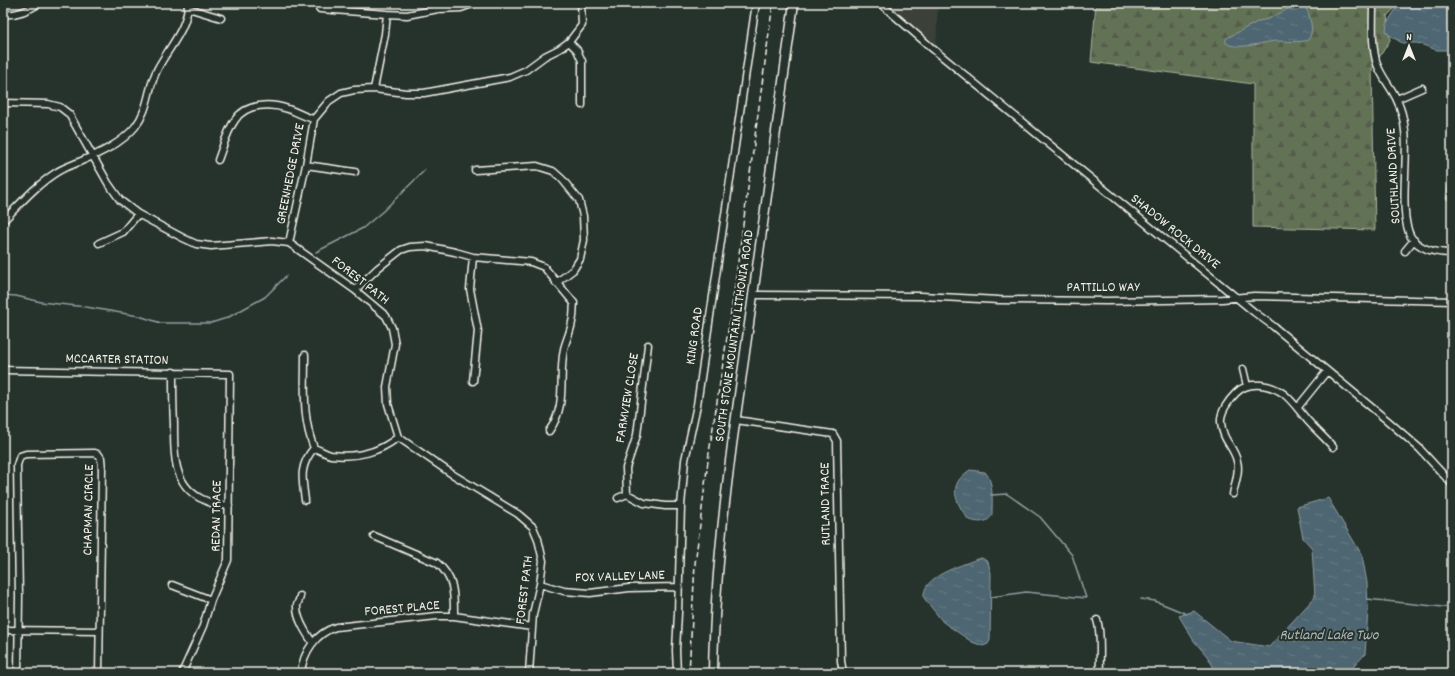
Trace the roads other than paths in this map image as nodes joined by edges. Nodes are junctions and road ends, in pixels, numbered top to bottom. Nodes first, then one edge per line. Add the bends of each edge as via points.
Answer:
1 (40, 3) edge
2 (314, 3) edge
3 (475, 3) edge
4 (581, 3) edge
5 (756, 3) edge
6 (794, 3) edge
7 (880, 3) edge
8 (1373, 3) edge
9 (188, 6) edge
10 (3, 14) edge
11 (387, 14) junction
12 (221, 18) dead end
13 (569, 42) junction
14 (1422, 88) dead end
15 (374, 90) junction
16 (1397, 99) junction
17 (3, 102) edge
18 (582, 104) dead end
19 (314, 119) junction
20 (92, 157) junction
21 (218, 160) dead end
22 (306, 164) junction
23 (474, 170) dead end
24 (355, 172) dead end
25 (138, 214) junction
26 (3, 221) edge
27 (1414, 240) junction
28 (289, 243) junction
29 (99, 244) dead end
30 (1405, 251) dead end
31 (1452, 253) edge
32 (473, 257) junction
33 (556, 283) junction
34 (355, 290) junction
35 (754, 294) junction
36 (1237, 299) junction
37 (1452, 301) edge
38 (648, 345) dead end
39 (305, 356) dead end
40 (1244, 369) dead end
41 (3, 370) edge
42 (1327, 371) junction
43 (173, 372) junction
44 (230, 374) joint
45 (473, 381) dead end
46 (1247, 386) junction
47 (1298, 407) junction
48 (736, 420) junction
49 (549, 431) dead end
50 (398, 437) junction
51 (1333, 447) dead end
52 (314, 448) junction
53 (1452, 484) edge
54 (627, 494) junction
55 (1233, 494) dead end
56 (618, 498) dead end
57 (305, 500) dead end
58 (229, 505) junction
59 (681, 506) junction
60 (374, 536) dead end
61 (540, 584) junction
62 (172, 585) dead end
63 (678, 588) junction
64 (300, 596) dead end
65 (211, 600) junction
66 (454, 616) junction
67 (1097, 620) dead end
68 (532, 627) junction
69 (3, 630) edge
70 (19, 630) junction
71 (99, 631) junction
72 (313, 643) junction
73 (18, 673) edge
74 (99, 673) edge
75 (182, 673) edge
76 (301, 673) edge
77 (529, 673) edge
78 (677, 673) edge
79 (713, 673) edge
80 (843, 673) edge
81 (1100, 673) edge

1 - 10 street via 28,11
2 - 11 street via 320,9
3 - 11 street via 461,8 407,15
4 - 13 street, GREENHEDGE DRIVE via 582,25
5 - 59 street, KING ROAD via 697,405 685,460
6 - 35 main road, SOUTH STONE MOUNTAIN LITHONIA ROAD
7 - 36 street, SHADOW ROCK DRIVE
8 - 16 street, SOUTHLAND DRIVE via 1377,64
9 - 12 street
9 - 20 street via 180,34 157,69 140,121 117,143
11 - 15 street
13 - 15 street, GREENHEDGE DRIVE via 526,70 510,77 424,93
13 - 18 street via 577,50 582,61
14 - 16 street
15 - 19 street, GREENHEDGE DRIVE via 341,93 329,101
16 - 27 street, SOUTHLAND DRIVE via 1406,132 1406,223
17 - 20 street via 60,107 69,114
19 - 21 street via 288,109 269,106 247,109 234,120
19 - 22 street, GREENHEDGE DRIVE
20 - 25 street via 120,200
20 - 26 street via 58,171 45,180
22 - 24 street
22 - 28 street, GREENHEDGE DRIVE
23 - 33 street via 543,167 553,170 579,200 584,240 580,259 573,270
25 - 28 street via 196,244 211,246 272,241
25 - 29 street via 123,232
27 - 30 street
27 - 31 street, SOUTHLAND DRIVE via 1432,251
28 - 34 street, FOREST PATH
32 - 33 street via 531,262 544,268
32 - 34 street via 426,246 410,247 401,250
32 - 45 street via 470,289 478,331
33 - 49 street via 574,303 564,350 558,415
34 - 50 street, FOREST PATH via 386,316 392,328 395,344 387,395 389,412
35 - 36 street, PATTILLO WAY via 921,296 999,300
35 - 48 main road, SOUTH STONE MOUNTAIN LITHONIA ROAD
36 - 37 street, PATTILLO WAY via 1254,296
36 - 42 street, SHADOW ROCK DRIVE
38 - 54 street, FARMVIEW CLOSE via 637,435 626,468
39 - 52 street via 305,414
40 - 46 street
41 - 43 street, MCCARTER STATION
42 - 47 street
42 - 53 street, SHADOW ROCK DRIVE via 1419,448
43 - 44 street, MCCARTER STATION
43 - 58 street via 175,455 178,471 192,493 216,506
44 - 58 street, REDAN TRACE
46 - 47 street via 1269,386 1281,392
46 - 55 street via 1232,397 1221,420 1224,437 1237,461
47 - 51 street
48 - 79 main road, SOUTH STONE MOUNTAIN LITHONIA ROAD via 719,558
48 - 80 street, RUTLAND TRACE via 833,434 837,441
50 - 52 street via 375,451 360,454 330,455
50 - 61 street, FOREST PATH via 518,514 532,527 543,556
52 - 57 street via 304,463
54 - 56 street
54 - 59 street via 644,503
58 - 65 street, REDAN TRACE via 228,560
59 - 63 street, KING ROAD
60 - 66 street via 437,563 443,568 452,582
61 - 63 street, FOX VALLEY LANE via 590,593 629,588
61 - 68 street, FOREST PATH
62 - 65 street
63 - 78 street, KING ROAD
64 - 72 street via 297,606 300,618 304,631
65 - 75 street, REDAN TRACE via 203,626
66 - 68 street, FOREST PLACE
66 - 72 street, FOREST PLACE via 336,627 328,630
67 - 81 street via 1100,631
68 - 77 street, FOREST PATH
69 - 70 street
70 - 71 street
70 - 71 street, CHAPMAN CIRCLE via 18,459 26,454 95,454 101,458 102,470
70 - 73 street, CHAPMAN CIRCLE
71 - 74 street, CHAPMAN CIRCLE
72 - 76 street, FOREST PLACE via 306,652

